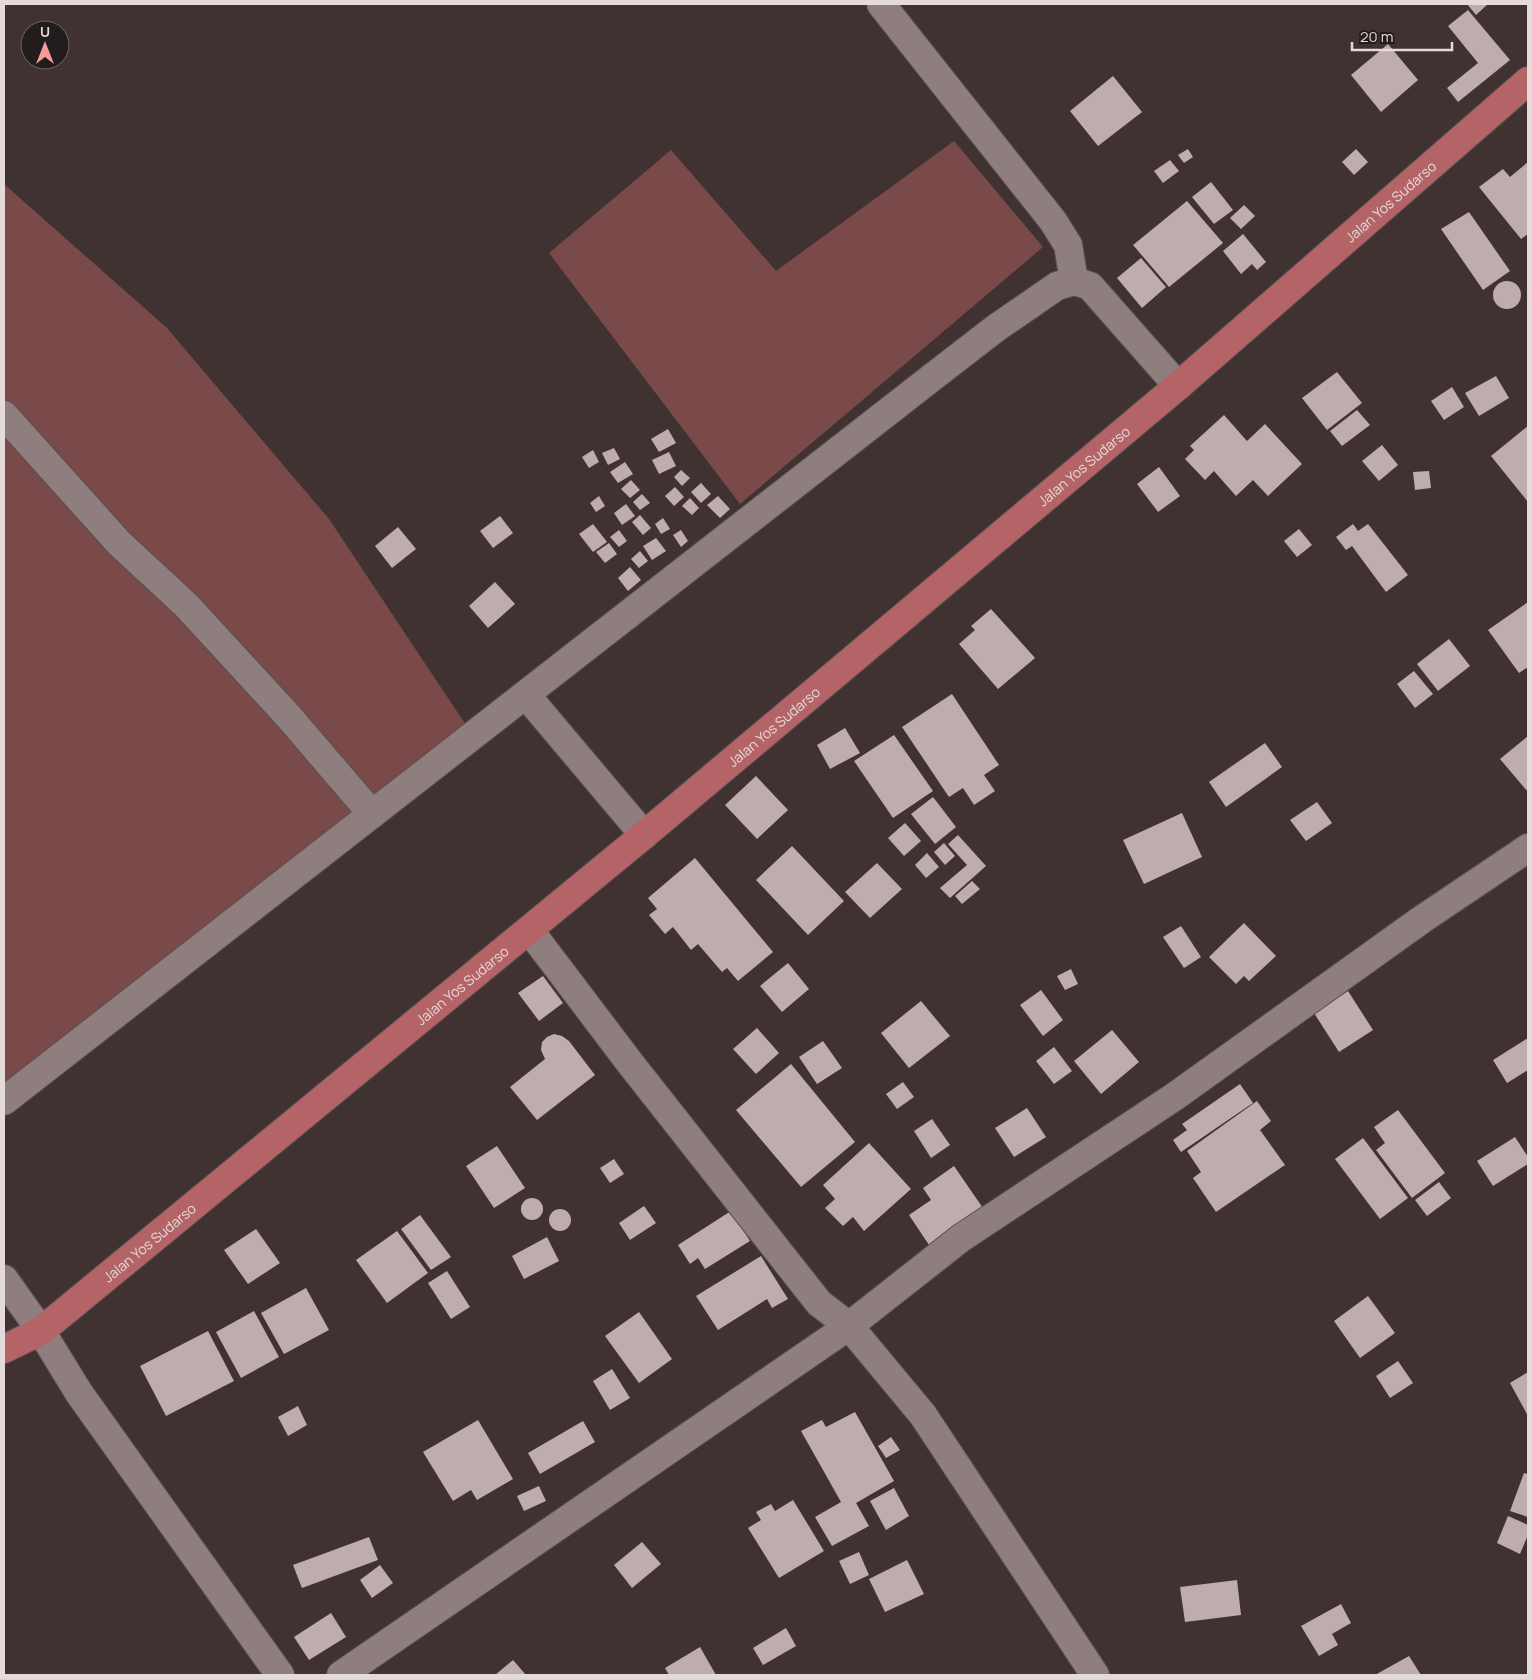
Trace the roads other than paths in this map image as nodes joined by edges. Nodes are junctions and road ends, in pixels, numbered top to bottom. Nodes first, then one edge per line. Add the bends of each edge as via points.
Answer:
1 (881, 4) edge
2 (1528, 81) edge
3 (1074, 281) junction
4 (1178, 386) junction
5 (4, 415) edge
6 (526, 695) junction
7 (372, 814) junction
8 (644, 835) junction
9 (1528, 848) edge
10 (530, 931) junction
11 (4, 1101) edge
12 (4, 1279) edge
13 (849, 1326) junction
14 (41, 1331) junction
15 (4, 1349) edge
16 (280, 1675) edge
17 (341, 1675) edge
18 (1095, 1675) edge

1 - 3 street via 1053,220 1068,245
2 - 4 main road, Jalan Yos Sudarso
3 - 4 street via 1090,286
3 - 6 street via 1057,286 996,328
4 - 8 main road, Jalan Yos Sudarso
5 - 7 street via 119,542 192,612 289,716
6 - 7 street
6 - 8 street
7 - 11 street
8 - 10 main road, Jalan Yos Sudarso
9 - 13 street via 1421,920 1174,1097 961,1238
10 - 13 street via 819,1303
10 - 14 main road, Jalan Yos Sudarso
12 - 14 street
13 - 17 street
13 - 18 street via 922,1415
14 - 15 main road, Jalan Yos Sudarso
14 - 16 street via 79,1393

